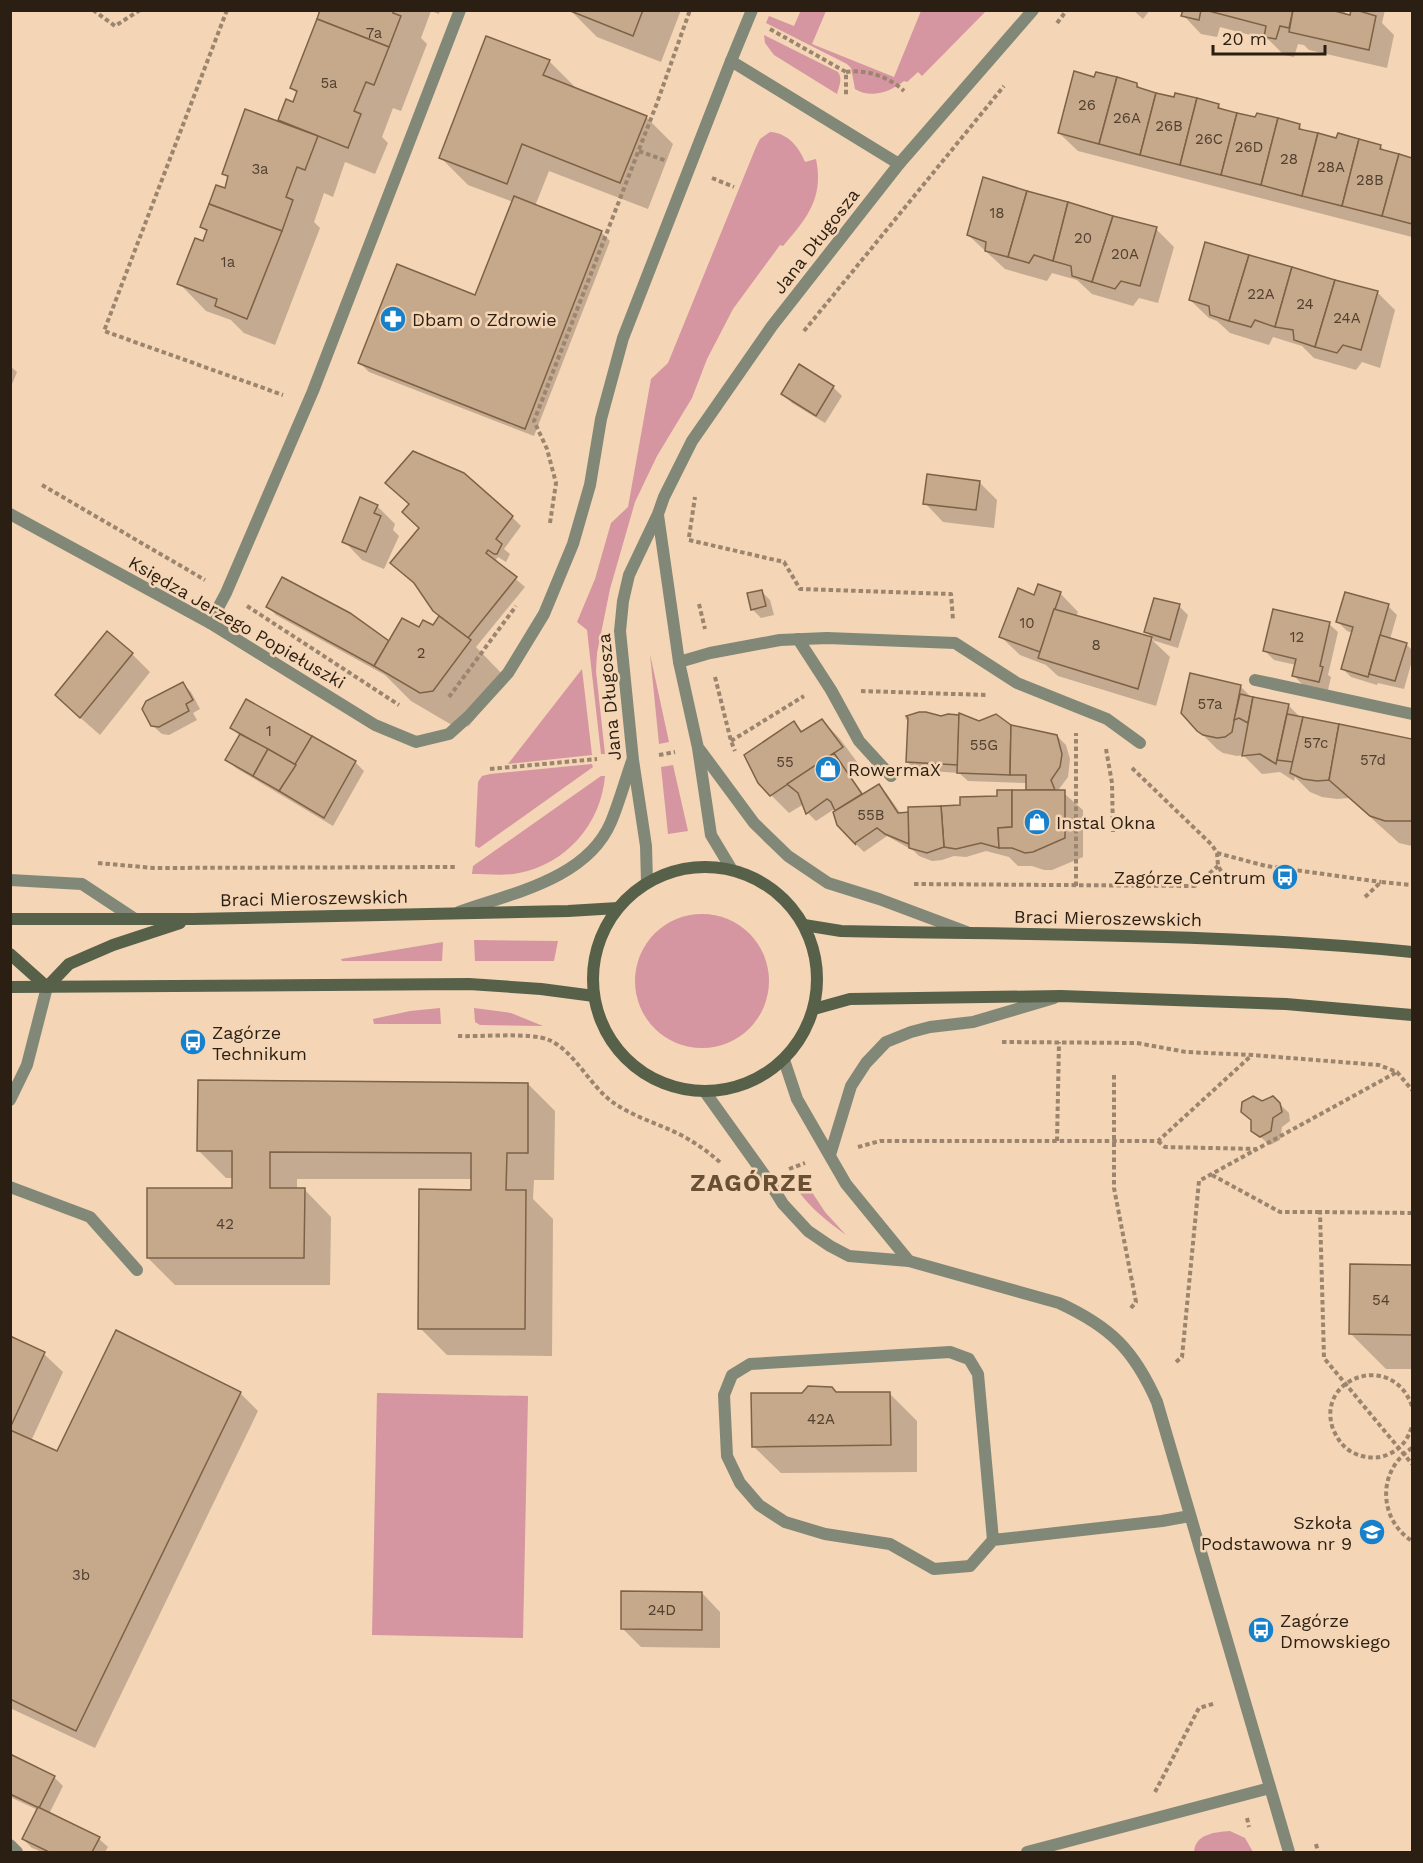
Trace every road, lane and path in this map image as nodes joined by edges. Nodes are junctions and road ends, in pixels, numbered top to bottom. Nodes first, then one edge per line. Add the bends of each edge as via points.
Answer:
1 (93, 10) edge
2 (140, 10) edge
3 (227, 10) edge
4 (460, 10) edge
5 (690, 10) edge
6 (752, 10) edge
7 (1033, 10) edge
8 (1067, 10) edge
9 (765, 27) dead end
10 (1052, 29) dead end
11 (731, 61) junction
12 (846, 72) junction
13 (1006, 84) dead end
14 (904, 92) dead end
15 (846, 95) dead end
16 (639, 151) junction
17 (668, 161) dead end
18 (899, 164) junction
19 (705, 175) dead end
20 (734, 187) dead end
21 (800, 336) dead end
22 (307, 406) junction
23 (42, 485) dead end
24 (696, 495) dead end
25 (10, 514) edge
26 (658, 514) junction
27 (549, 527) dead end
28 (690, 551) dead end
29 (226, 593) junction
30 (698, 598) dead end
31 (520, 601) dead end
32 (210, 623) junction
33 (798, 639) junction
34 (710, 653) junction
35 (679, 662) junction
36 (1255, 680) dead end
37 (831, 690) junction
38 (997, 695) dead end
39 (447, 698) dead end
40 (406, 709) dead end
41 (1413, 714) edge
42 (1066, 727) dead end
43 (1076, 732) junction
44 (1086, 735) dead end
45 (730, 741) junction
46 (1105, 743) dead end
47 (1140, 743) dead end
48 (698, 748) junction
49 (1112, 750) dead end
50 (675, 752) dead end
51 (656, 755) dead end
52 (597, 759) dead end
53 (633, 760) junction
54 (739, 760) dead end
55 (1127, 763) dead end
56 (490, 769) dead end
57 (891, 776) dead end
58 (1112, 783) dead end
59 (1113, 832) dead end
60 (1217, 853) junction
61 (90, 862) dead end
62 (1218, 866) junction
63 (457, 867) dead end
64 (732, 870) junction
65 (10, 880) edge
66 (647, 882) junction
67 (1381, 882) junction
68 (913, 884) dead end
69 (1229, 884) dead end
70 (1413, 885) edge
71 (1076, 886) junction
72 (1365, 897) dead end
73 (618, 908) junction
74 (457, 913) junction
75 (10, 919) edge
76 (135, 919) junction
77 (193, 919) junction
78 (804, 925) junction
79 (971, 933) junction
80 (1413, 952) edge
81 (10, 954) edge
82 (10, 987) edge
83 (47, 987) junction
84 (594, 996) junction
85 (1061, 996) junction
86 (813, 1009) junction
87 (1413, 1015) edge
88 (458, 1036) dead end
89 (1000, 1042) dead end
90 (1059, 1042) junction
91 (1252, 1055) junction
92 (784, 1060) junction
93 (1397, 1072) junction
94 (1114, 1075) dead end
95 (1413, 1090) edge
96 (705, 1092) junction
97 (10, 1100) edge
98 (1057, 1141) junction
99 (1114, 1141) junction
100 (1158, 1141) junction
101 (1257, 1149) junction
102 (830, 1155) junction
103 (724, 1165) dead end
104 (1212, 1174) junction
105 (768, 1180) junction
106 (10, 1187) edge
107 (1320, 1212) junction
108 (1413, 1213) edge
109 (909, 1261) junction
110 (137, 1270) dead end
111 (1130, 1309) dead end
112 (1176, 1362) dead end
113 (1345, 1384) junction
114 (1413, 1406) edge
115 (1413, 1426) edge
116 (1399, 1448) junction
117 (1413, 1448) edge
118 (1403, 1454) junction
119 (1413, 1464) edge
120 (1190, 1516) junction
121 (993, 1540) junction
122 (1413, 1541) edge
123 (1216, 1703) dead end
124 (1270, 1788) junction
125 (1139, 1823) junction
126 (10, 1845) edge
127 (17, 1852) edge
128 (1027, 1852) edge
129 (1289, 1852) edge

1 - 2 path via 115,26
3 - 22 path via 104,331
4 - 22 street
5 - 16 path
6 - 11 street
7 - 18 street, Jana Długosza
8 - 10 path
9 - 12 path
11 - 18 street
11 - 32 street, Księdza Jerzego Popiełuszki via 623,338 573,544 544,614 508,673 469,716 449,734 416,742 375,725
12 - 14 path via 871,74 895,83
12 - 15 path
13 - 21 path
16 - 17 path
16 - 27 path via 534,421 556,483
18 - 26 street, Jana Długosza via 772,326 692,441
19 - 20 path
22 - 29 street
23 - 29 path
24 - 28 path via 688,540
25 - 32 street, Księdza Jerzego Popiełuszki
26 - 35 street
26 - 53 street, Jana Długosza via 629,575 621,621
29 - 32 street
29 - 40 path
30 - 34 path
31 - 39 path
33 - 34 street
33 - 37 street
33 - 47 street via 955,644 1017,683 1107,719
34 - 35 street
34 - 45 path
35 - 48 street
36 - 41 street
37 - 38 path
37 - 45 path via 813,691
37 - 57 street via 858,741
42 - 43 path
43 - 44 path
43 - 71 path
45 - 54 path
46 - 49 path
48 - 64 street via 711,835
48 - 79 street via 754,823 804,867 828,883
50 - 51 path
52 - 56 path
53 - 66 street, Jana Długosza via 646,846
53 - 74 street via 610,824 582,861 546,882
55 - 60 path
58 - 59 path
60 - 62 path
60 - 67 path via 1266,866
61 - 63 path via 154,868
62 - 69 path
62 - 71 path via 1195,886
64 - 66 main road via 689,867
64 - 78 main road via 761,881 785,901
65 - 76 street via 82,884
66 - 73 main road
67 - 70 path
67 - 72 path
68 - 71 path
73 - 74 main road, Braci Mieroszewskich
73 - 84 main road via 596,950 592,972
74 - 77 main road, Braci Mieroszewskich
75 - 76 main road, Braci Mieroszewskich
76 - 77 main road, Braci Mieroszewskich
77 - 83 main road via 69,964
78 - 79 main road, Braci Mieroszewskich via 841,931
78 - 86 main road via 815,952 818,981
79 - 80 main road, Braci Mieroszewskich via 1188,936
81 - 83 main road
82 - 83 main road
83 - 84 main road via 469,984
83 - 97 street via 27,1065
84 - 96 main road via 603,1026 621,1053 645,1074 674,1088
85 - 86 main road via 850,999
85 - 87 main road via 1286,1004
85 - 102 street via 973,1022 930,1027 886,1042 851,1086
86 - 92 main road via 802,1036
88 - 103 path via 549,1040 564,1050 610,1100 690,1140
89 - 90 path
90 - 91 path via 1137,1043 1186,1052
90 - 98 path
91 - 93 path via 1379,1065
91 - 100 path
92 - 96 main road via 748,1084
92 - 102 street via 797,1099
93 - 95 path
93 - 101 path
94 - 99 path
96 - 105 street
98 - 99 path
98 - 102 path via 880,1141
99 - 100 path
99 - 111 path via 1114,1188 1137,1302
100 - 101 path via 1165,1147
101 - 104 path
102 - 105 path
102 - 109 street via 846,1184
104 - 107 path via 1280,1212
104 - 112 path via 1199,1181 1182,1357
105 - 109 street via 807,1231 830,1246 849,1256
106 - 110 street via 90,1216
107 - 108 path
107 - 113 path via 1324,1358
109 - 120 street via 1059,1303 1108,1330 1128,1351 1157,1402
113 - 114 path via 1358,1376 1387,1377 1409,1395
113 - 116 path
113 - 116 path via 1331,1408 1336,1437 1358,1456 1372,1458
115 - 116 path
116 - 118 path
117 - 118 path
118 - 119 path
118 - 122 path via 1386,1482 1385,1498 1398,1529
120 - 121 street
120 - 124 street
121 - 121 street via 978,1374 969,1359 950,1352 750,1364 732,1375 724,1395 727,1456 740,1483 759,1505 785,1522 825,1534 890,1544 934,1569 970,1566
123 - 125 path via 1199,1708
124 - 125 street
124 - 129 street
125 - 128 street
126 - 127 street

